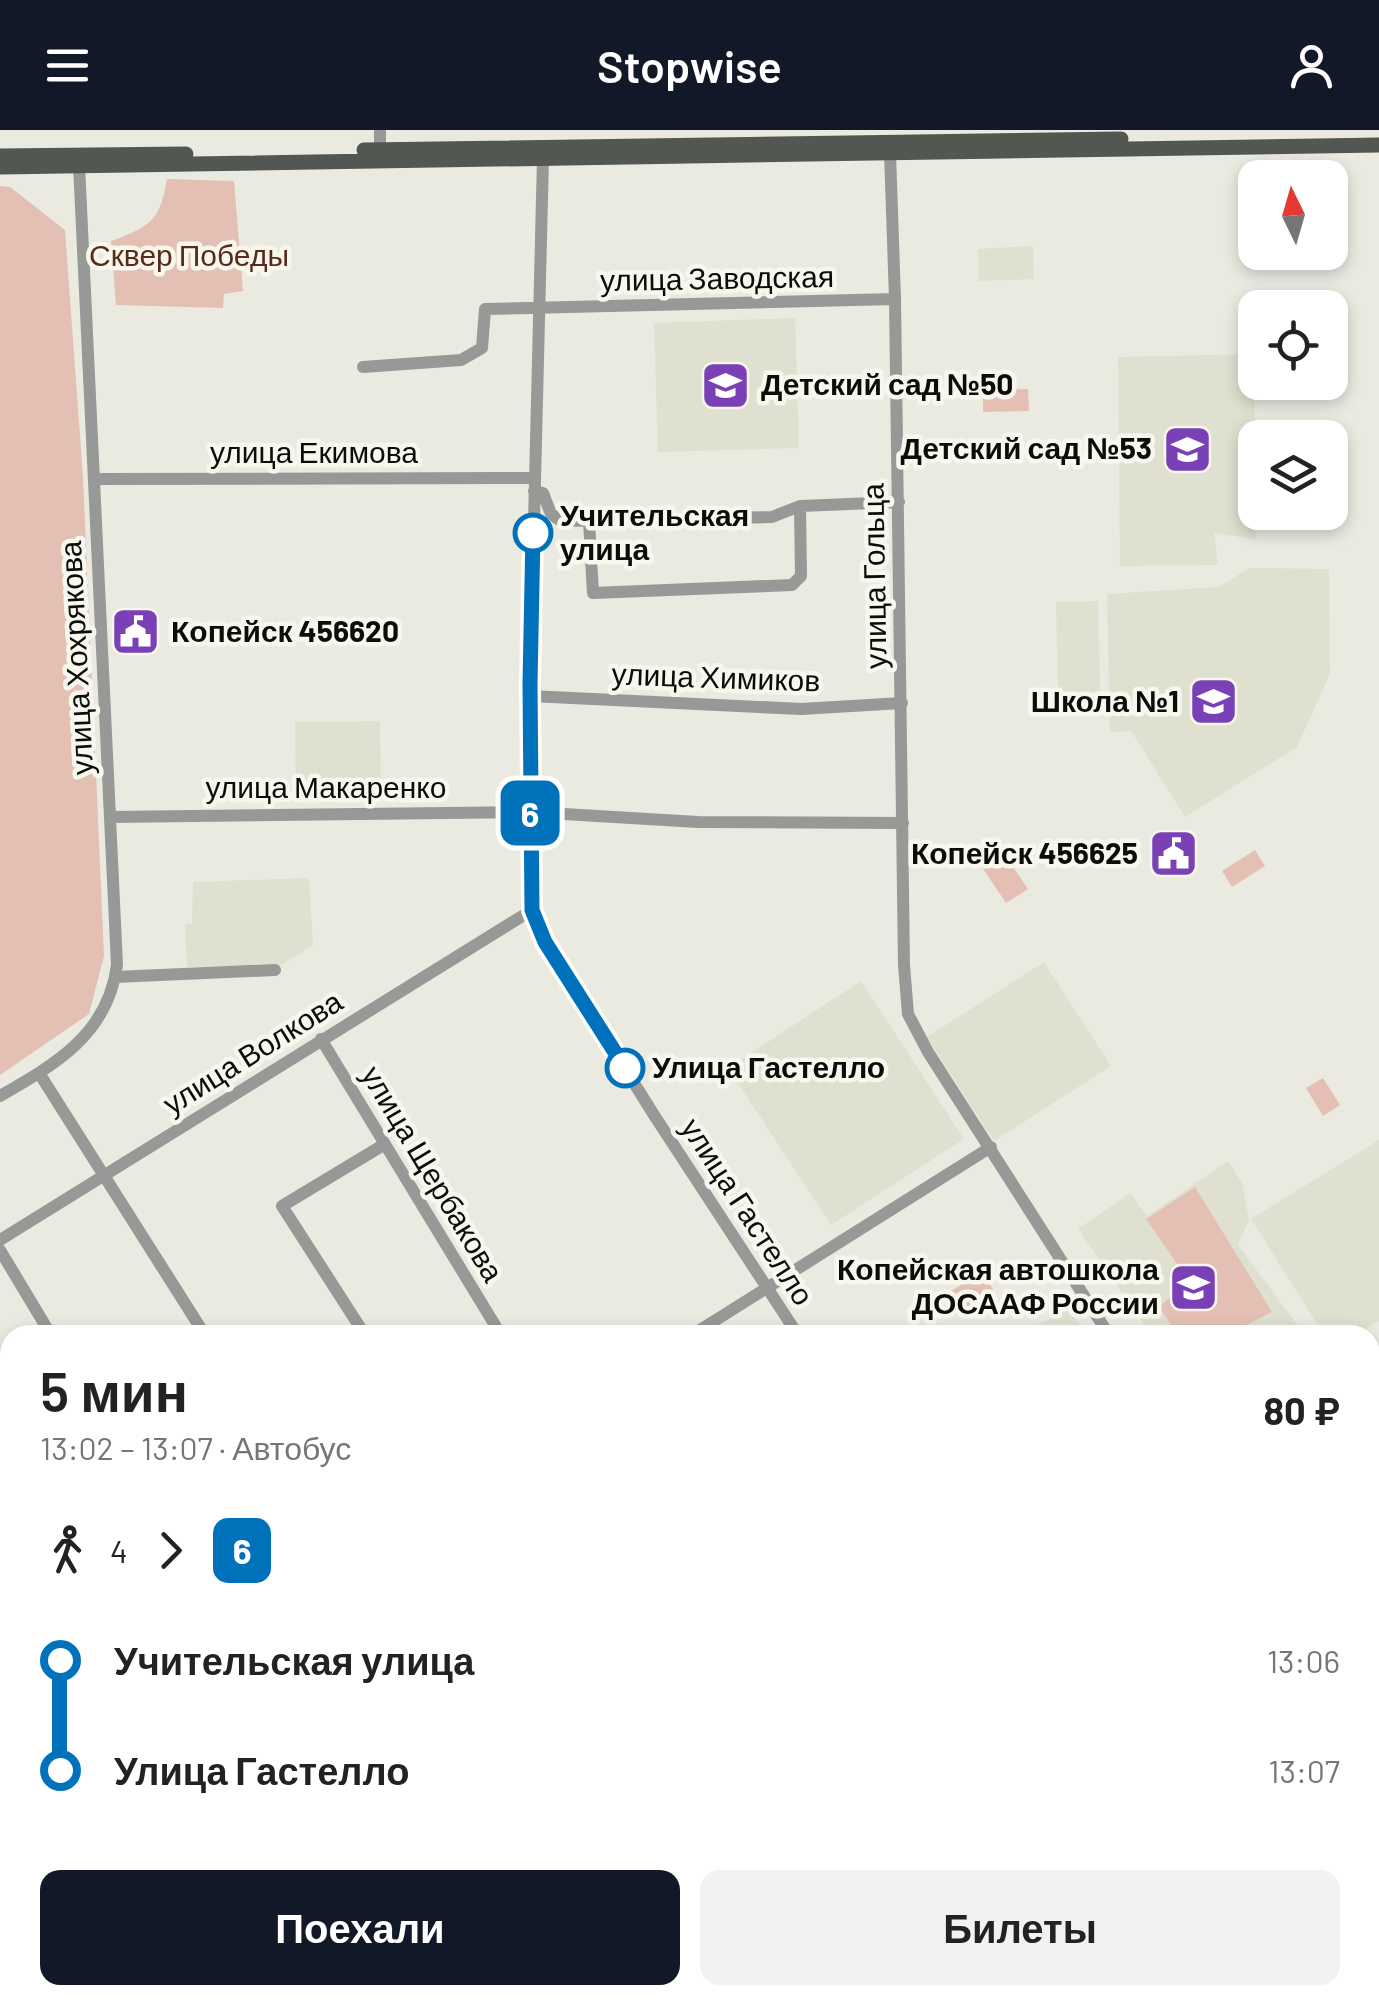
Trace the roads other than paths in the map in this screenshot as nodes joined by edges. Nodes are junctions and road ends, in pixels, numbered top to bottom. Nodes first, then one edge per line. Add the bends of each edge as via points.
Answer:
1 (380, 130) edge
2 (1379, 135) edge
3 (890, 142) edge
4 (1379, 145) edge
5 (544, 152) junction
6 (379, 155) junction
7 (0, 156) edge
8 (79, 160) junction
9 (0, 167) edge
10 (895, 299) junction
11 (540, 306) junction
12 (363, 366) dead end
13 (94, 479) junction
14 (534, 484) junction
15 (898, 502) junction
16 (800, 506) junction
17 (589, 521) junction
18 (530, 696) junction
19 (902, 703) junction
20 (530, 812) junction
21 (110, 816) junction
22 (903, 824) junction
23 (532, 910) junction
24 (275, 970) dead end
25 (115, 977) junction
26 (321, 1039) junction
27 (39, 1073) junction
28 (0, 1096) edge
29 (386, 1144) junction
30 (990, 1147) junction
31 (104, 1177) junction
32 (0, 1240) edge
33 (0, 1250) edge
34 (768, 1288) junction
35 (45, 1325) edge
36 (199, 1325) edge
37 (359, 1325) edge
38 (495, 1325) edge
39 (708, 1325) edge
40 (792, 1325) edge
41 (1103, 1325) edge

1 - 6 street
2 - 3 main road
3 - 4 main road
3 - 5 main road
3 - 10 street, улица Гольца
5 - 6 main road
5 - 11 street
6 - 8 main road
7 - 8 main road
8 - 9 main road
8 - 13 street, улица Хохрякова
10 - 11 street, улица Заводская
10 - 15 street, улица Гольца
11 - 12 street, улица Заводская via 486,310 482,348 462,360
11 - 14 street
13 - 14 street, улица Екимова
13 - 21 street, улица Хохрякова
14 - 17 street via 555,519
14 - 18 street
15 - 16 street
15 - 19 street, улица Гольца
16 - 17 street via 772,517
16 - 17 street via 802,576 792,585 593,593
18 - 19 street, улица Химиков via 801,709
18 - 20 street
19 - 22 street, улица Гольца
20 - 21 street, улица Макаренко
20 - 22 street, улица Макаренко
20 - 23 street
21 - 25 street, улица Хохрякова
22 - 30 street, улица Гольца via 906,999 914,1028
23 - 26 street, улица Волкова
23 - 34 street, улица Гастелло via 545,942
24 - 25 street
25 - 27 street, улица Хохрякова via 91,1031
26 - 29 street, улица Щербакова
26 - 31 street, улица Волкова
27 - 28 street, улица Хохрякова
27 - 31 street
29 - 37 street via 282,1206
29 - 38 street, улица Щербакова
30 - 34 street
30 - 41 street
31 - 32 street, улица Волкова
31 - 36 street
33 - 35 street
34 - 39 street
34 - 40 street, улица Гастелло

